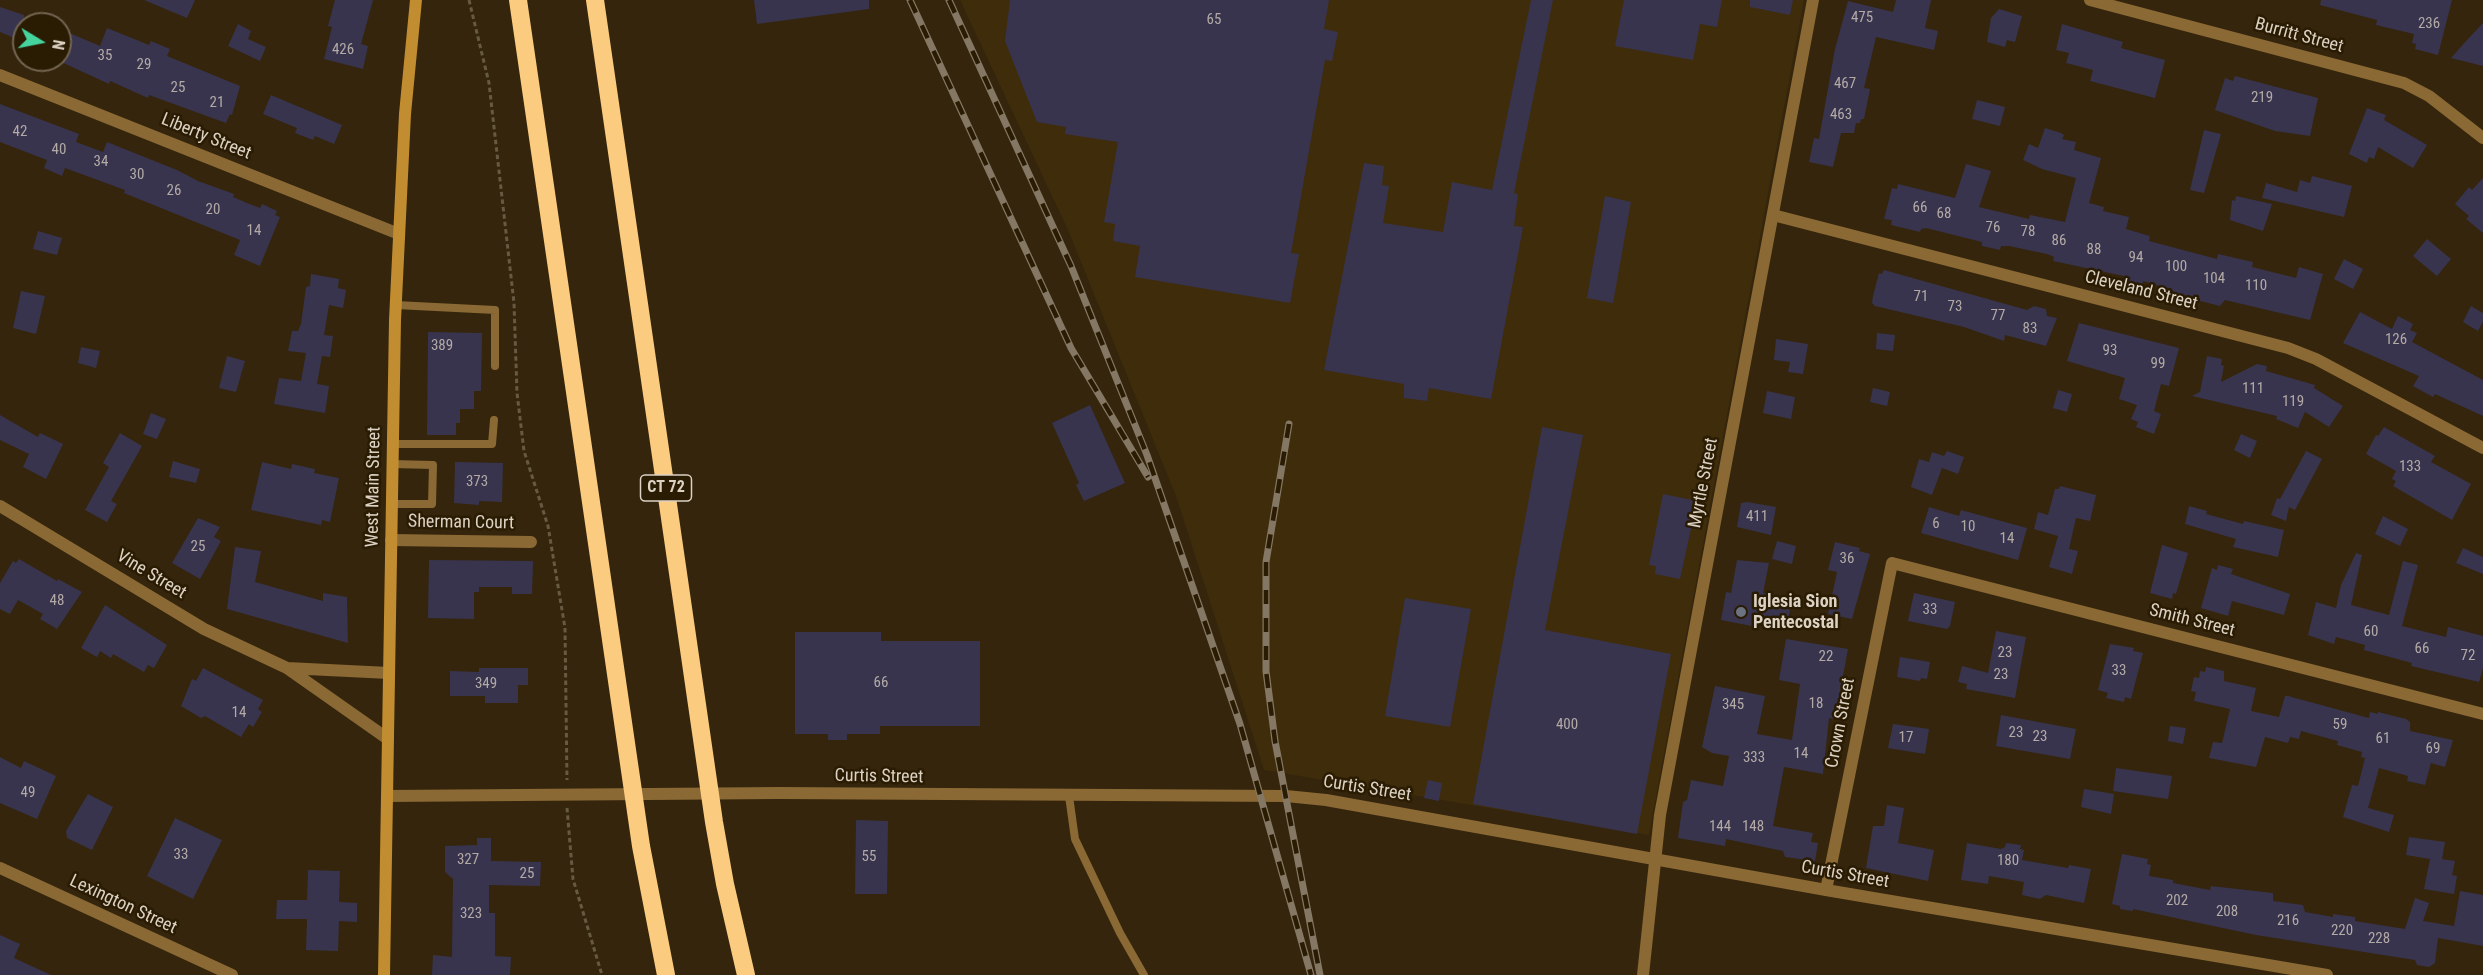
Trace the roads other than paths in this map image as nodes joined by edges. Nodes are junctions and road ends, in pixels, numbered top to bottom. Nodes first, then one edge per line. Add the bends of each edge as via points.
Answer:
1 (416, 0) edge
2 (518, 0) edge
3 (595, 0) edge
4 (1813, 0) edge
5 (2090, 0) edge
6 (0, 75) edge
7 (2483, 138) edge
8 (1773, 215) junction
9 (399, 234) junction
10 (396, 305) junction
11 (495, 366) dead end
12 (494, 420) dead end
13 (392, 444) junction
14 (2483, 448) edge
15 (392, 464) junction
16 (392, 504) junction
17 (0, 506) edge
18 (391, 540) junction
19 (531, 542) dead end
20 (1892, 563) joint
21 (287, 668) junction
22 (389, 673) junction
23 (2483, 714) edge
24 (388, 739) junction
25 (387, 796) junction
26 (1069, 796) junction
27 (1654, 857) junction
28 (0, 868) edge
29 (1826, 890) junction
30 (232, 975) edge
31 (384, 975) edge
32 (666, 975) edge
33 (747, 975) edge
34 (1144, 975) edge
35 (1643, 975) edge
36 (2327, 975) edge

1 - 9 main road, West Main Street
2 - 32 highway via 641,846
3 - 33 highway, CT 72 via 714,822
4 - 8 street, Myrtle Street
5 - 7 street, Burritt Street via 2404,83 2429,96
6 - 9 street, Liberty Street
8 - 14 street, Cleveland Street via 2288,348
8 - 27 street, Myrtle Street
9 - 10 main road, West Main Street
10 - 11 lane via 495,309
10 - 13 main road, West Main Street
12 - 13 lane via 492,444
13 - 15 main road, West Main Street
15 - 16 main road, West Main Street
15 - 16 lane via 433,465 432,504
16 - 18 main road, West Main Street
17 - 21 street, Vine Street via 204,628
18 - 19 street, Sherman Court
18 - 22 main road, West Main Street
20 - 23 street, Smith Street
20 - 29 street, Crown Street
21 - 22 street, Vine Street
21 - 24 street, Vine Street
22 - 24 main road, West Main Street
24 - 25 main road, West Main Street
25 - 26 street, Curtis Street via 584,793
25 - 31 main road, West Main Street
26 - 27 street, Curtis Street via 1262,795 1326,800
26 - 34 lane via 1075,839
27 - 29 street, Curtis Street
27 - 35 street, Myrtle Street
28 - 30 street, Lexington Street
29 - 36 street, Curtis Street

